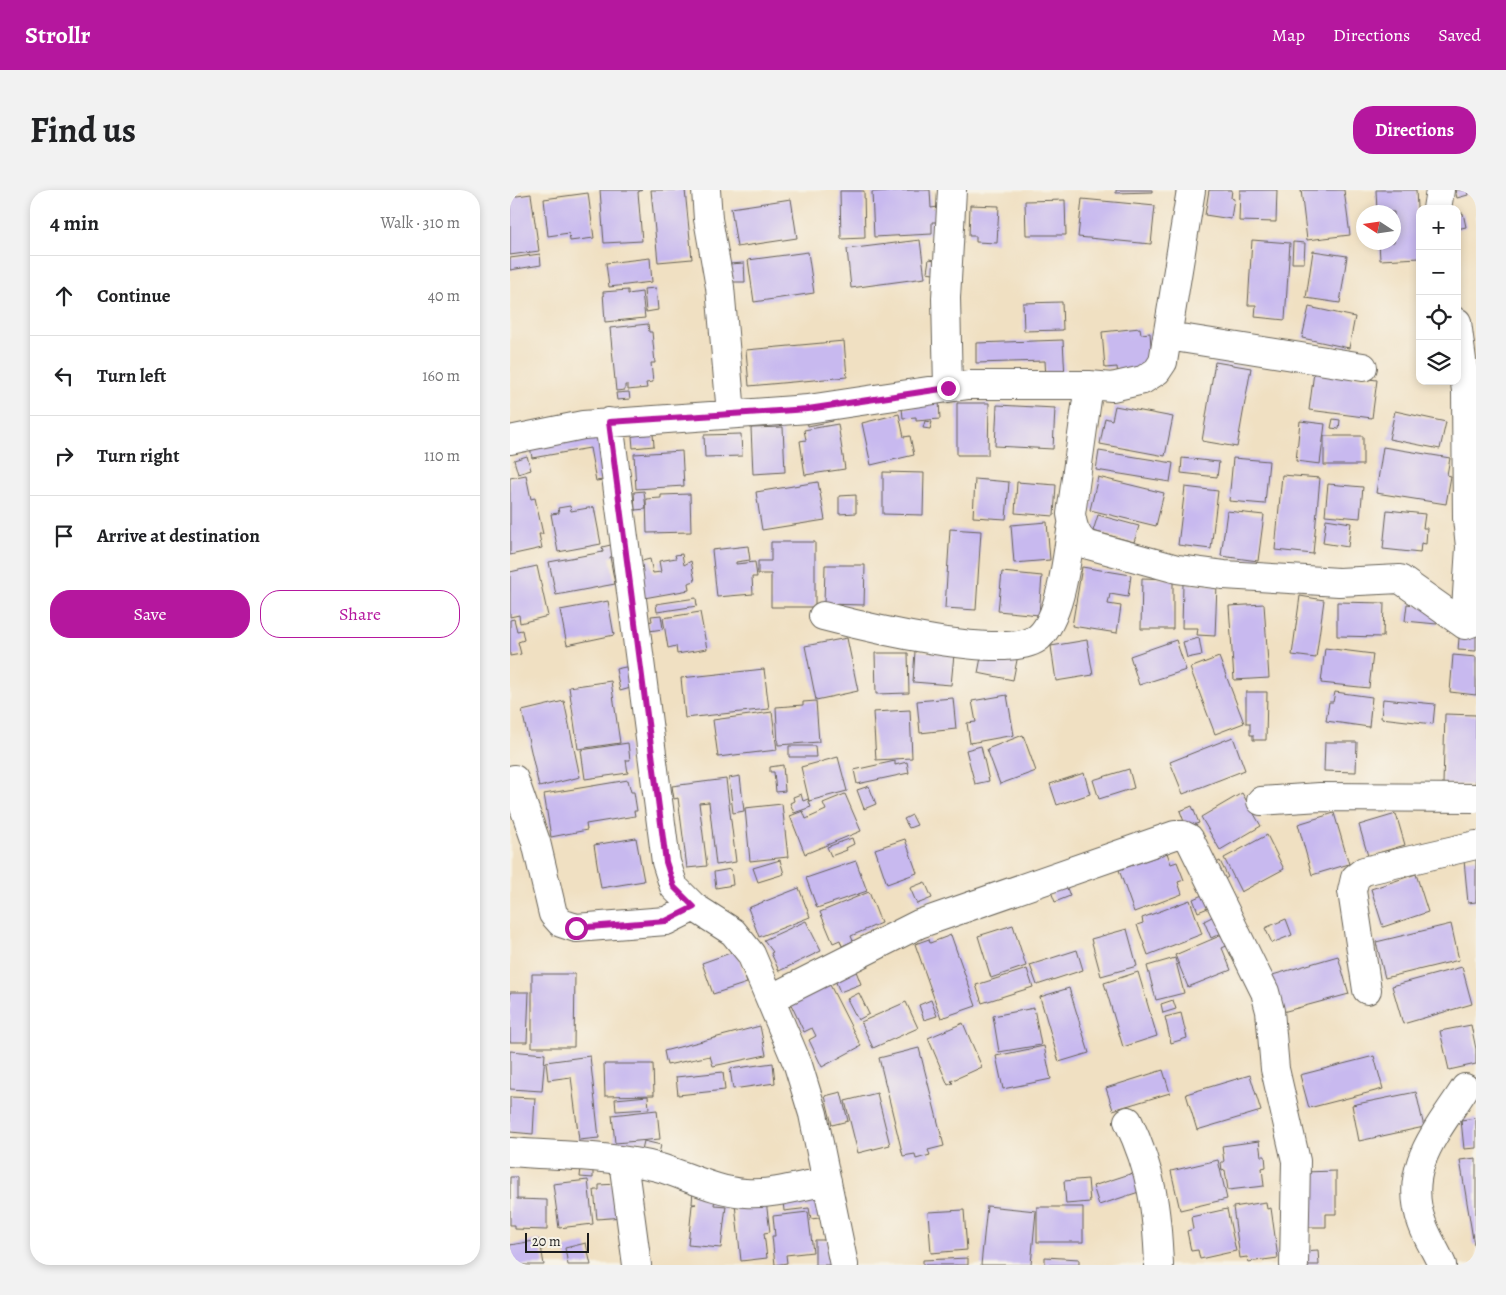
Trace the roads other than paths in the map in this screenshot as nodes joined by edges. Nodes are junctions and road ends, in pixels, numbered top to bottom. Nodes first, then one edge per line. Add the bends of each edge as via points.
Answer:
1 (706, 190) edge
2 (952, 190) edge
3 (1191, 190) edge
4 (1440, 190) edge
5 (1438, 205) edge
6 (1168, 336) junction
7 (1459, 340) edge
8 (1363, 367) dead end
9 (1089, 385) junction
10 (948, 388) junction
11 (731, 414) junction
12 (609, 422) junction
13 (510, 440) edge
14 (1072, 525) junction
15 (823, 616) dead end
16 (1471, 623) edge
17 (514, 779) dead end
18 (1476, 798) edge
19 (1261, 801) dead end
20 (1476, 845) edge
21 (694, 907) junction
22 (1367, 990) dead end
23 (770, 999) junction
24 (1465, 1088) dead end
25 (1128, 1121) dead end
26 (510, 1152) edge
27 (623, 1161) junction
28 (827, 1181) junction
29 (637, 1265) edge
30 (844, 1265) edge
31 (1159, 1265) edge
32 (1294, 1265) edge
33 (1442, 1265) edge

1 - 11 street via 720,287
2 - 10 street via 946,298
3 - 6 street
4 - 5 street
6 - 8 street
6 - 9 street via 1163,362 1150,376 1112,387
7 - 16 street via 1466,391
9 - 10 street via 968,385
9 - 14 street
10 - 11 street via 808,409
11 - 12 street
12 - 13 street
12 - 21 street via 666,862 674,887
14 - 15 street via 1051,620 1040,636 1032,641 1014,645 947,642 872,629
14 - 16 street via 1085,544 1177,569 1339,582 1400,579
17 - 21 street via 536,842 553,914 560,923 576,928 666,921
18 - 19 street via 1320,797
20 - 22 street via 1364,871 1355,878 1352,891
21 - 23 street via 733,932 751,954
23 - 28 street via 798,1066 813,1114
23 - 32 street via 919,924 1174,835 1189,838 1265,992 1270,1011 1276,1070 1296,1161
24 - 33 street via 1416,1172 1416,1198 1422,1223
25 - 31 street via 1147,1167 1157,1211
26 - 27 street
27 - 28 street via 745,1193
27 - 29 street
28 - 30 street

